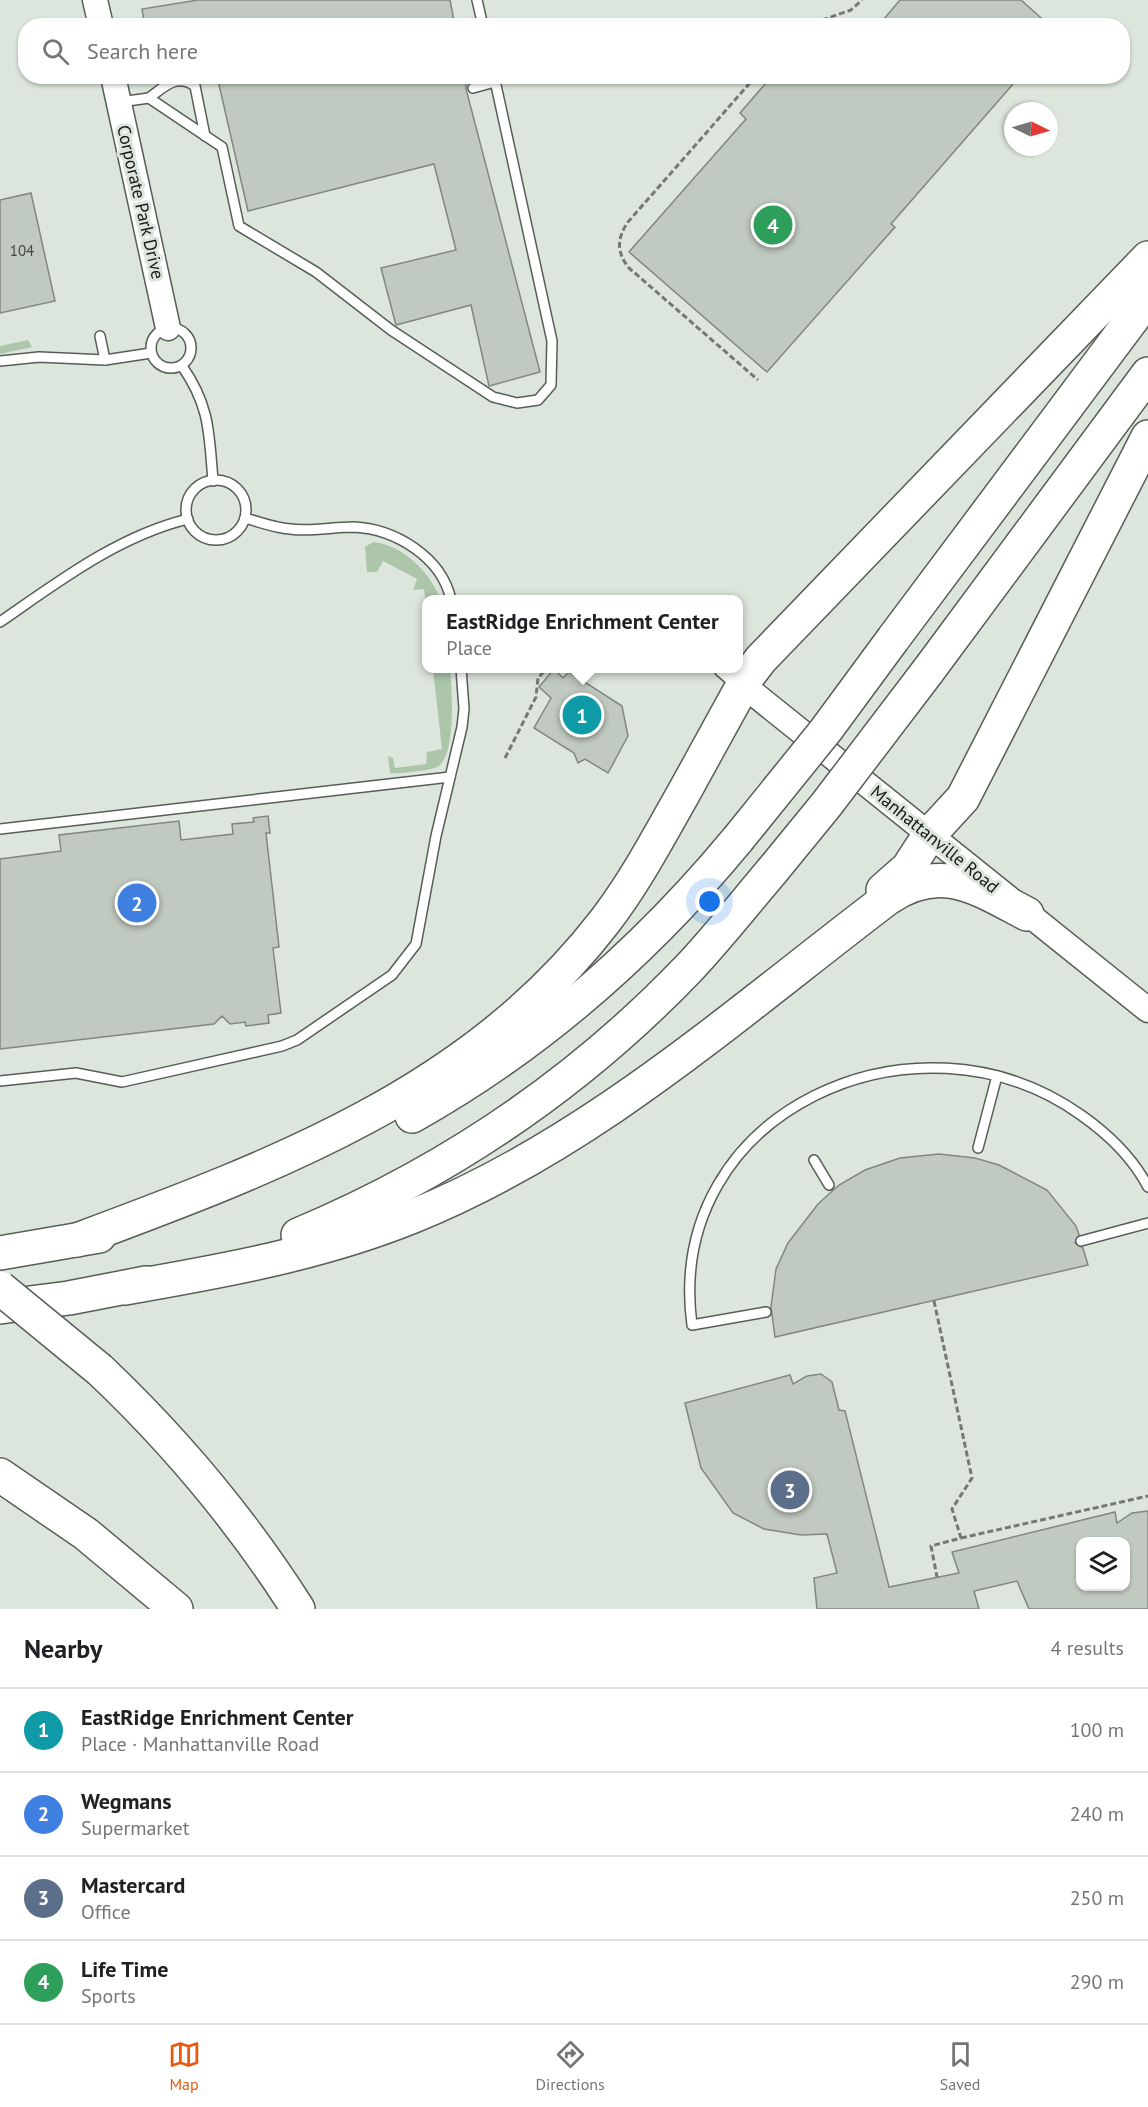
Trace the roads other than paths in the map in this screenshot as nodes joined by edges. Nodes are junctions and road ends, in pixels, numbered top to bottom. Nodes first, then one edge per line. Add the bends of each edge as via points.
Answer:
1 (95, 0) edge
2 (477, 0) edge
3 (99, 18) edge
4 (481, 18) edge
5 (115, 84) edge
6 (169, 84) edge
7 (192, 84) edge
8 (482, 84) edge
9 (496, 84) edge
10 (472, 88) dead end
11 (149, 98) junction
12 (119, 103) junction
13 (205, 135) junction
14 (222, 147) junction
15 (234, 148) dead end
16 (1148, 258) edge
17 (1148, 298) edge
18 (168, 328) junction
19 (100, 336) dead end
20 (152, 352) junction
21 (105, 360) junction
22 (0, 361) edge
23 (182, 366) junction
24 (1148, 374) edge
25 (1148, 437) edge
26 (213, 481) junction
27 (245, 518) junction
28 (188, 519) junction
29 (449, 595) edge
30 (0, 622) edge
31 (461, 673) edge
32 (743, 673) edge
33 (733, 677) edge
34 (450, 777) junction
35 (0, 829) edge
36 (930, 834) junction
37 (1027, 914) junction
38 (792, 971) junction
39 (1148, 1009) edge
40 (997, 1076) junction
41 (0, 1081) edge
42 (978, 1148) dead end
43 (814, 1160) dead end
44 (829, 1185) dead end
45 (1148, 1187) edge
46 (1148, 1223) edge
47 (77, 1240) junction
48 (1081, 1241) dead end
49 (0, 1254) edge
50 (0, 1288) edge
51 (125, 1288) junction
52 (0, 1307) edge
53 (766, 1312) dead end
54 (0, 1476) edge
55 (295, 1604) edge
56 (176, 1609) edge

1 - 3 street
2 - 4 lane
5 - 12 street, Corporate Park Drive
6 - 11 lane
7 - 13 lane
8 - 10 lane
9 - 14 lane via 552,341 551,385 538,400 517,403 493,398 391,330 316,272 239,226
11 - 12 lane
11 - 13 lane
12 - 18 street, Corporate Park Drive
13 - 14 lane
14 - 15 lane
16 - 32 highway via 754,668
17 - 47 highway, bridge via 819,739 665,921 603,979 522,1045 444,1097 345,1151 186,1213
18 - 20 lane via 155,337
18 - 23 lane via 185,333 191,345 189,358
19 - 21 lane
20 - 21 lane
20 - 23 lane via 160,366
21 - 22 lane via 39,357
23 - 26 lane via 202,397
24 - 51 highway, bridge via 826,806 708,947 627,1028 562,1083 484,1139 394,1191 316,1228 235,1258
25 - 36 highway via 970,785 958,805
26 - 27 lane via 227,482 241,493
26 - 28 lane via 198,486 191,494
27 - 28 lane via 233,535 215,540 196,532
27 - 29 lane via 290,530 354,527 386,533 427,558
28 - 30 lane via 153,529 119,546
31 - 34 lane via 463,718
33 - 36 street, Manhattanville Road
33 - 47 highway via 648,856 615,908 567,966 500,1029 432,1078 321,1141 246,1177
34 - 35 lane
34 - 41 lane via 416,944 392,975 318,1026 282,1046 122,1082 76,1073
36 - 37 street, Manhattanville Road
36 - 38 highway via 908,868
37 - 38 highway via 969,884 942,879 923,881 897,892
37 - 39 street, Manhattanville Road
38 - 51 highway via 590,1122 470,1191 387,1226 288,1256
40 - 42 lane
40 - 45 lane via 1062,1101 1100,1128 1138,1169
40 - 53 lane via 958,1068 919,1068 867,1077 802,1100 753,1140 719,1182 705,1208 695,1236 689,1302 692,1325
43 - 44 lane
46 - 48 lane
47 - 49 highway
50 - 55 highway, bridge via 100,1370 145,1414 203,1478
51 - 52 highway
54 - 56 highway via 94,1539

